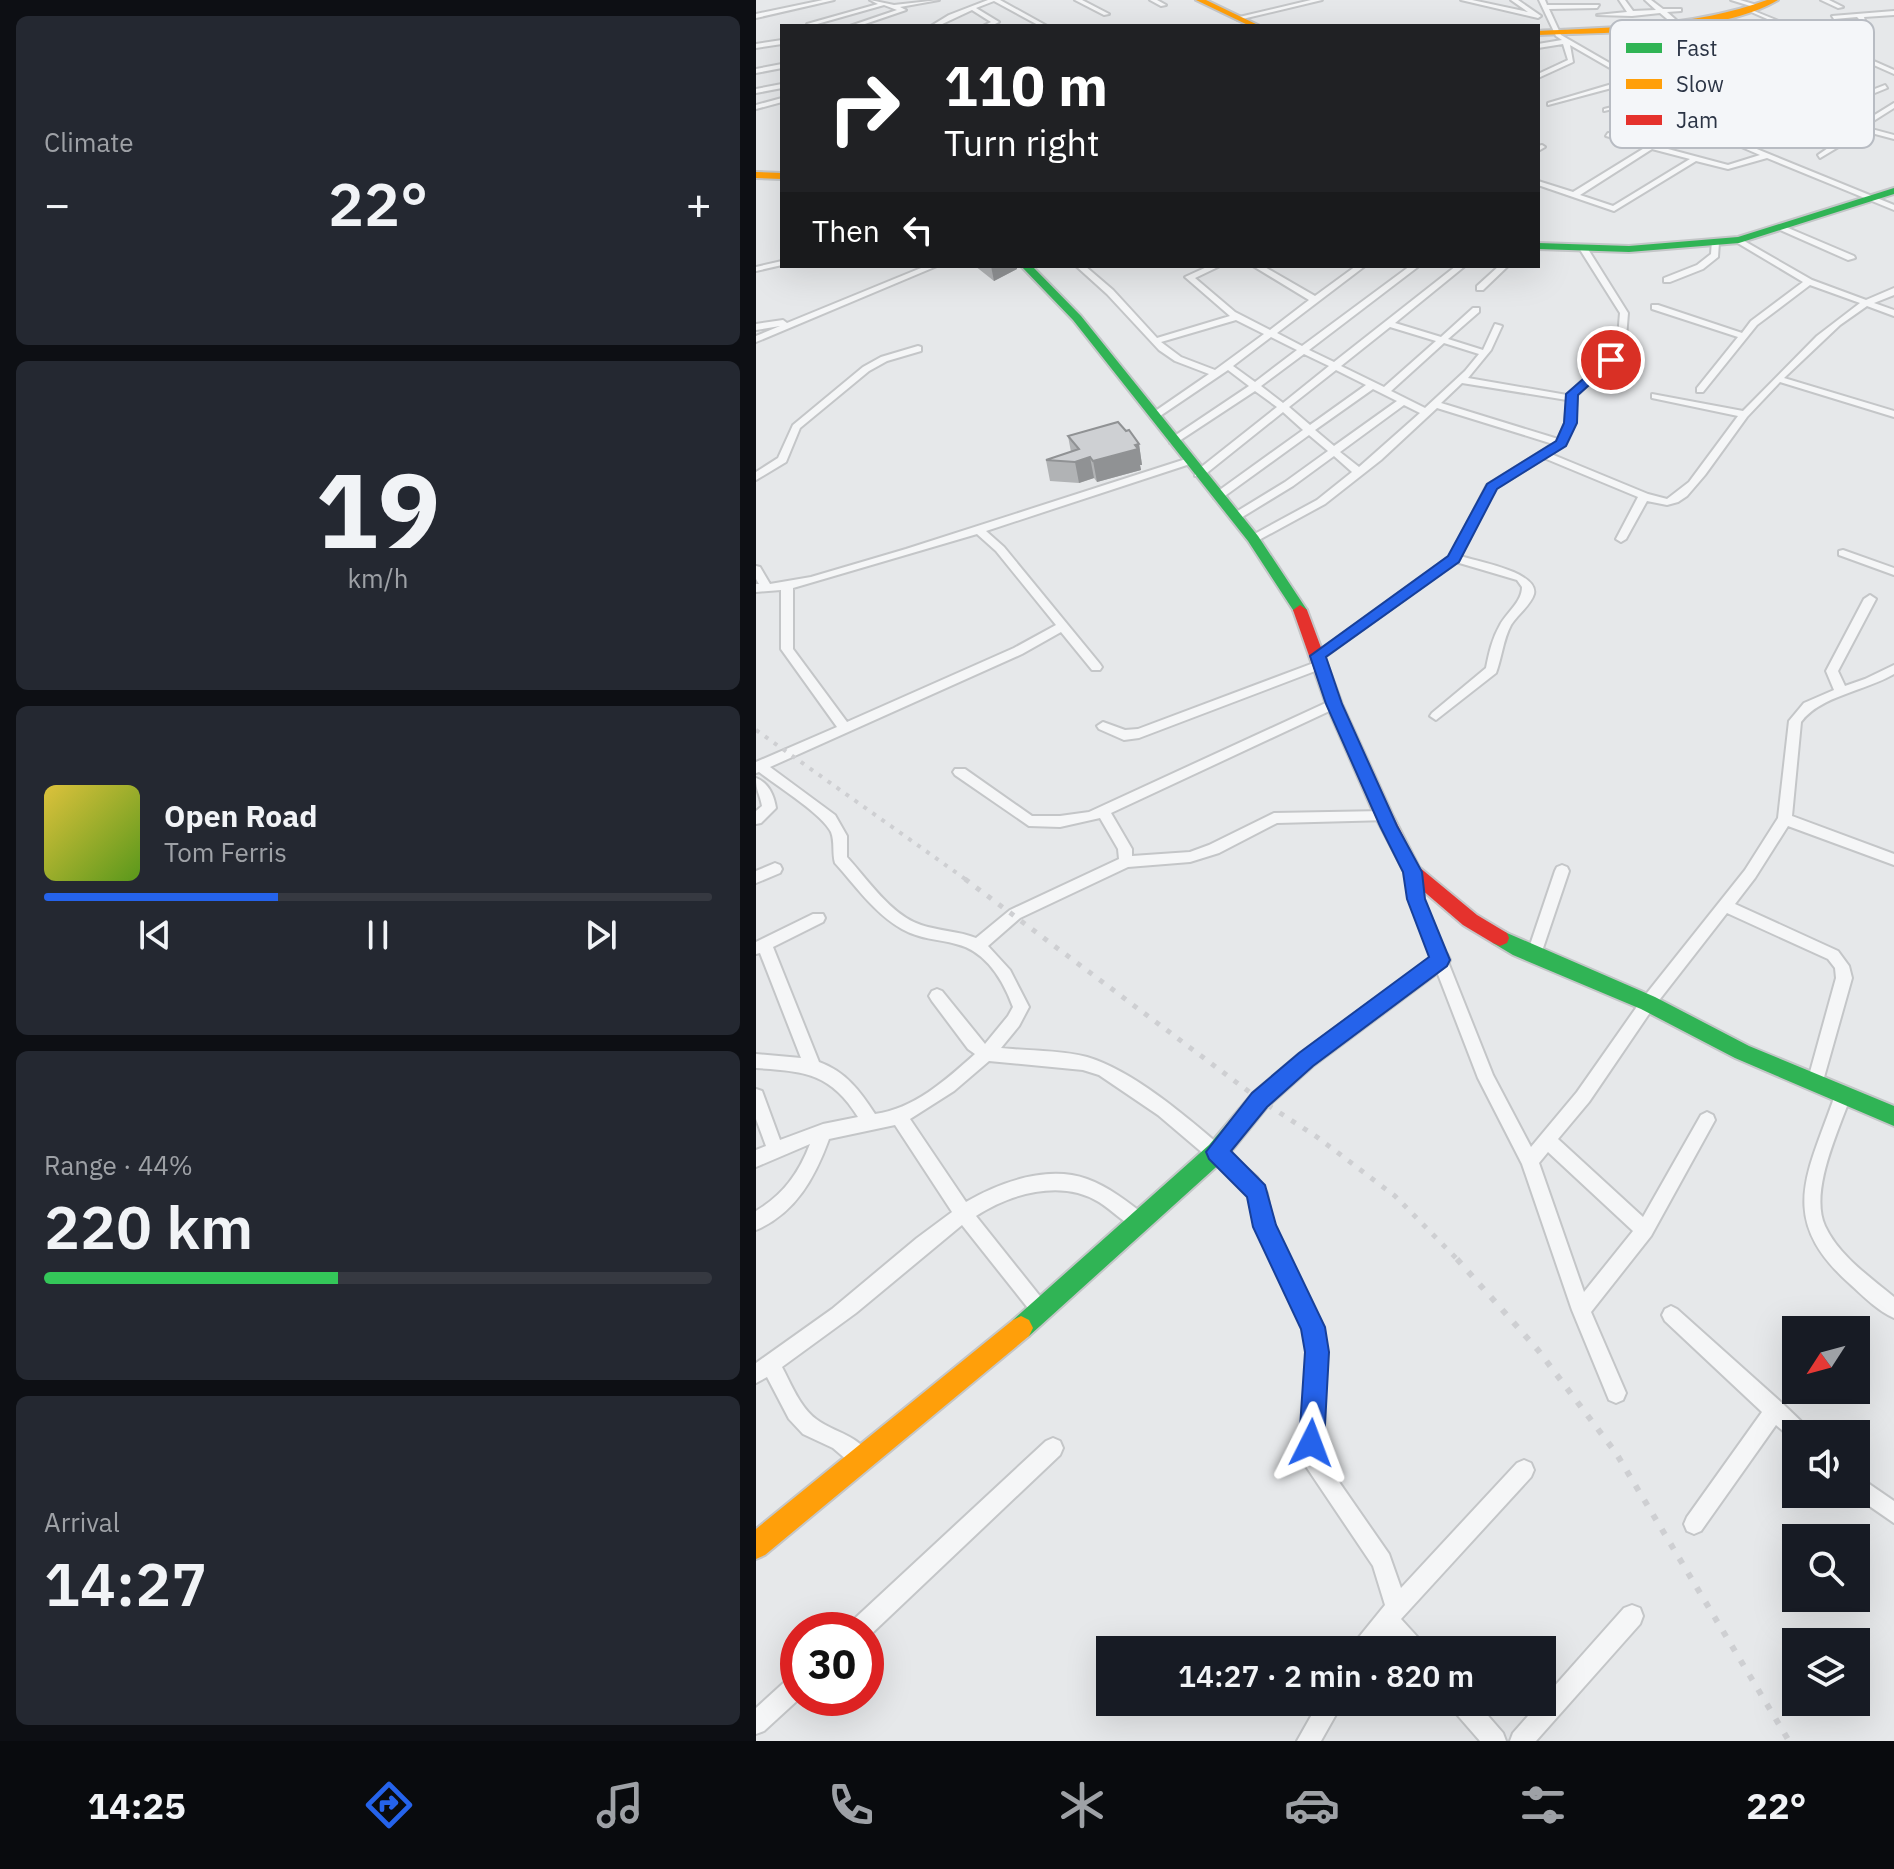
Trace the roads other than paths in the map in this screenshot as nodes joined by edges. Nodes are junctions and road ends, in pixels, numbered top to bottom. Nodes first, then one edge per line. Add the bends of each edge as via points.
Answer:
1 (790, 0) edge
2 (831, 0) edge
3 (873, 0) edge
4 (936, 0) edge
5 (968, 0) edge
6 (995, 0) edge
7 (1082, 0) edge
8 (1153, 0) edge
9 (1200, 0) edge
10 (1319, 0) edge
11 (1464, 0) edge
12 (1514, 0) edge
13 (1622, 0) edge
14 (1648, 0) edge
15 (1734, 0) edge
16 (1824, 0) edge
17 (1596, 3) edge
18 (884, 4) junction
19 (1543, 4) edge
20 (980, 5) junction
21 (1163, 5) dead end
22 (1761, 5) edge
23 (896, 6) junction
24 (1840, 7) dead end
25 (801, 8) junction
26 (972, 8) junction
27 (792, 10) junction
28 (1660, 12) junction
29 (1894, 13) edge
30 (1106, 14) dead end
31 (1856, 14) junction
32 (756, 16) edge
33 (1834, 17) dead end
34 (1678, 18) junction
35 (1629, 20) edge
36 (1636, 20) edge
37 (1654, 20) edge
38 (1686, 20) edge
39 (1708, 20) edge
40 (1786, 20) edge
41 (1863, 20) edge
42 (1247, 22) edge
43 (1603, 23) junction
44 (1610, 23) edge
45 (811, 24) edge
46 (815, 24) edge
47 (859, 24) edge
48 (938, 24) edge
49 (991, 24) edge
50 (1040, 24) edge
51 (1531, 24) edge
52 (1553, 32) edge
53 (780, 42) edge
54 (756, 46) edge
55 (1874, 64) edge
56 (780, 66) edge
57 (1610, 66) edge
58 (756, 71) edge
59 (1894, 72) edge
60 (1540, 75) edge
61 (780, 86) edge
62 (1610, 87) edge
63 (1885, 87) dead end
64 (756, 91) edge
65 (1874, 91) edge
66 (780, 98) edge
67 (1550, 104) dead end
68 (1894, 105) edge
69 (756, 107) edge
70 (1610, 109) edge
71 (1606, 110) dead end
72 (1874, 118) edge
73 (1874, 132) edge
74 (1894, 137) edge
75 (1650, 148) joint
76 (1748, 148) edge
77 (1834, 148) edge
78 (1768, 155) junction
79 (1820, 156) dead end
80 (1693, 160) junction
81 (756, 175) edge
82 (780, 176) edge
83 (1540, 184) edge
84 (1894, 191) edge
85 (1574, 195) junction
86 (1872, 198) junction
87 (1894, 208) edge
88 (1781, 227) junction
89 (1739, 240) junction
90 (1715, 242) junction
91 (1540, 246) edge
92 (1583, 248) junction
93 (1851, 258) dead end
94 (780, 263) edge
95 (928, 268) edge
96 (1028, 268) edge
97 (1082, 268) edge
98 (1208, 268) edge
99 (1260, 268) edge
100 (1358, 268) edge
101 (1412, 268) edge
102 (1459, 268) edge
103 (1502, 268) edge
104 (756, 269) edge
105 (1667, 280) dead end
106 (1809, 282) junction
107 (1480, 288) dead end
108 (1894, 291) edge
109 (1313, 299) junction
110 (1866, 302) junction
111 (1655, 307) dead end
112 (1476, 310) dead end
113 (1894, 313) edge
114 (1236, 317) junction
115 (796, 322) junction
116 (1390, 324) junction
117 (1498, 326) dead end
118 (756, 327) edge
119 (1268, 334) junction
120 (1743, 336) junction
121 (756, 339) edge
122 (1156, 341) junction
123 (1441, 341) junction
124 (918, 349) dead end
125 (1302, 350) junction
126 (1484, 353) junction
127 (1228, 366) junction
128 (1336, 368) junction
129 (1216, 374) junction
130 (1779, 379) junction
131 (1460, 380) junction
132 (1373, 384) junction
133 (1254, 387) junction
134 (1700, 390) dead end
135 (1385, 391) junction
136 (1655, 396) dead end
137 (1571, 398) junction
138 (1405, 400) junction
139 (1284, 408) junction
140 (1430, 408) junction
141 (1892, 411) edge
142 (1744, 414) junction
143 (1154, 416) junction
144 (1312, 431) junction
145 (1173, 441) junction
146 (1561, 443) junction
147 (1335, 451) junction
148 (1546, 455) junction
149 (1194, 467) junction
150 (1358, 472) junction
151 (756, 477) edge
152 (1218, 496) junction
153 (1644, 496) junction
154 (1235, 517) junction
155 (980, 531) junction
156 (1253, 539) junction
157 (1621, 539) dead end
158 (1843, 553) dead end
159 (1454, 558) junction
160 (756, 569) edge
161 (1894, 572) edge
162 (787, 587) junction
163 (761, 588) edge
164 (1870, 599) dead end
165 (1061, 627) junction
166 (1318, 660) junction
167 (1096, 667) dead end
168 (1894, 669) edge
169 (1841, 692) junction
170 (1334, 704) junction
171 (1436, 716) dead end
172 (1103, 726) dead end
173 (844, 727) junction
174 (758, 767) edge
175 (960, 772) dead end
176 (756, 783) edge
177 (1103, 811) junction
178 (1384, 816) junction
179 (756, 819) edge
180 (1785, 819) junction
181 (1894, 860) edge
182 (1126, 862) junction
183 (775, 869) dead end
184 (1562, 871) dead end
185 (1413, 872) junction
186 (756, 877) edge
187 (1725, 906) junction
188 (818, 918) dead end
189 (978, 945) junction
190 (760, 946) edge
191 (1534, 954) junction
192 (1440, 960) junction
193 (937, 996) dead end
194 (1648, 1003) junction
195 (987, 1054) junction
196 (756, 1061) edge
197 (812, 1066) junction
198 (1815, 1083) junction
199 (1843, 1095) junction
200 (756, 1096) edge
201 (1894, 1116) edge
202 (899, 1117) junction
203 (1707, 1120) dead end
204 (870, 1122) junction
205 (823, 1132) junction
206 (1547, 1140) junction
207 (775, 1149) junction
208 (1217, 1152) junction
209 (756, 1159) edge
210 (1530, 1161) junction
211 (963, 1213) junction
212 (756, 1221) edge
213 (1140, 1222) junction
214 (1645, 1230) junction
215 (1894, 1309) edge
216 (1581, 1310) junction
217 (1041, 1311) junction
218 (1671, 1315) dead end
219 (763, 1369) edge
220 (1616, 1393) dead end
221 (1775, 1410) junction
222 (1785, 1420) edge
223 (1053, 1448) dead end
224 (861, 1459) junction
225 (1524, 1470) dead end
226 (1870, 1495) edge
227 (1894, 1513) edge
228 (1694, 1524) dead end
229 (756, 1546) edge
230 (878, 1612) edge
231 (1392, 1613) junction
232 (1632, 1616) dead end
233 (1374, 1636) edge
234 (1406, 1636) edge
235 (780, 1701) edge
236 (1323, 1716) edge
237 (1473, 1716) edge
238 (756, 1723) edge
239 (1308, 1741) edge
240 (1495, 1741) edge
241 (1521, 1741) edge

1 - 25 street
2 - 25 street
3 - 18 street
4 - 23 street
5 - 20 street
6 - 20 street
6 - 50 street
7 - 30 street
8 - 21 street
9 - 42 street
10 - 42 street
11 - 51 street
12 - 52 street
13 - 35 street
14 - 28 street
15 - 22 street
16 - 24 street
17 - 19 street
17 - 43 street
18 - 23 street
18 - 46 street
19 - 52 street
20 - 26 street
22 - 39 street
22 - 40 street
23 - 47 street via 903,10
25 - 27 street
26 - 48 street
26 - 49 street via 996,22
27 - 32 street
27 - 45 street
28 - 34 street
28 - 34 street
28 - 36 street
29 - 31 street
31 - 33 street
31 - 41 street
34 - 37 street
34 - 38 street
43 - 44 street
43 - 52 street
52 - 57 street
52 - 60 street via 1571,61
53 - 54 street
55 - 59 street
56 - 58 street
61 - 64 street
62 - 67 street
63 - 65 street
66 - 69 street
68 - 72 street
70 - 71 street
73 - 74 street
75 - 80 street
75 - 85 street
76 - 78 street
77 - 79 street
78 - 80 street via 1732,167
78 - 86 street
80 - 85 street via 1618,208
81 - 82 street
83 - 85 street
84 - 86 street
86 - 87 street
86 - 88 street
88 - 89 street
88 - 93 street
89 - 90 street
89 - 106 street
90 - 92 street
90 - 105 street via 1709,262
91 - 92 street
92 - 137 street via 1624,313 1623,329 1621,350
94 - 104 street
95 - 115 street
96 - 143 street via 1077,318
97 - 122 street
98 - 114 street via 1190,279
99 - 109 street
100 - 109 street
101 - 125 street
102 - 116 street
103 - 107 street
106 - 110 street
106 - 120 street
108 - 110 street
109 - 119 street
110 - 113 street
110 - 130 street
111 - 120 street
112 - 123 street
114 - 119 street
114 - 122 street
115 - 118 street
115 - 121 street
116 - 123 street
116 - 128 street
117 - 126 street
119 - 125 street
119 - 127 street
120 - 134 street
122 - 129 street via 1178,359
123 - 126 street
123 - 135 street
124 - 151 street via 866,369 796,427 782,460
125 - 128 street
125 - 133 street
126 - 131 street
127 - 129 street
127 - 133 street
128 - 132 street
128 - 139 street
129 - 143 street
130 - 141 street
130 - 142 street
131 - 137 street
131 - 140 street
132 - 135 street
132 - 144 street
133 - 139 street
133 - 145 street
135 - 138 street
136 - 142 street
137 - 146 street via 1570,423
138 - 140 street
138 - 147 street
139 - 144 street
139 - 149 street
140 - 146 street
140 - 150 street
142 - 153 street via 1676,499 1662,502
143 - 145 street
144 - 147 street
144 - 152 street
145 - 149 street
146 - 148 street
147 - 150 street
147 - 154 street
148 - 153 street
148 - 159 street via 1491,487
149 - 152 street
149 - 155 street via 1064,500
150 - 156 street via 1321,502
152 - 154 street
153 - 157 street
154 - 156 street
155 - 162 street
155 - 165 street
156 - 166 street via 1294,599
158 - 161 street
159 - 166 street
159 - 171 street via 1521,578 1528,595 1506,624 1492,670
160 - 163 street
162 - 163 street
162 - 173 street via 787,649
164 - 169 street via 1832,671
165 - 167 street
165 - 173 street
166 - 170 street
166 - 172 street via 1139,733 1124,735
168 - 169 street
169 - 180 street via 1801,712 1795,721
170 - 177 street
170 - 178 street
173 - 174 street
174 - 189 street via 830,819 840,836 840,859 889,912 922,933
175 - 177 street via 1029,821 1074,821
176 - 179 street via 769,808
177 - 182 street via 1125,849
178 - 182 street via 1274,818 1190,857
178 - 185 street
180 - 181 street
180 - 187 street
182 - 189 street via 1015,914
183 - 186 street
184 - 191 street
185 - 191 street via 1470,920
185 - 192 street via 1416,899
187 - 194 street
187 - 198 street via 1833,955 1842,966 1844,978
188 - 190 street
189 - 195 street via 1003,972 1021,1007
190 - 197 street
191 - 194 street
192 - 208 street via 1306,1060 1260,1100
192 - 210 street via 1486,1078
193 - 195 street
194 - 198 street
194 - 206 street
195 - 202 street
195 - 208 street via 1083,1063 1104,1070
196 - 197 street
197 - 204 street via 853,1091
198 - 199 street
199 - 201 street
199 - 215 street via 1811,1199 1815,1220 1826,1246 1848,1271
200 - 207 street
202 - 204 street
202 - 211 street
203 - 214 street
204 - 205 street
205 - 207 street
205 - 212 street via 803,1182
206 - 210 street
206 - 214 street
207 - 209 street
208 - 213 street
208 - 231 street via 1258,1193 1265,1227 1313,1327 1317,1352 1311,1459 1382,1561
210 - 216 street
211 - 213 street via 998,1195 1041,1183 1069,1182 1090,1188
211 - 217 street
211 - 219 street via 849,1308
213 - 217 street
214 - 216 street
216 - 220 street
217 - 224 street
218 - 221 street
219 - 224 street via 810,1427 840,1441
221 - 222 street
221 - 228 street
223 - 230 street
224 - 229 street
225 - 231 street
226 - 227 street
231 - 233 street
231 - 234 street
232 - 241 street
235 - 238 street
236 - 239 street
237 - 240 street

